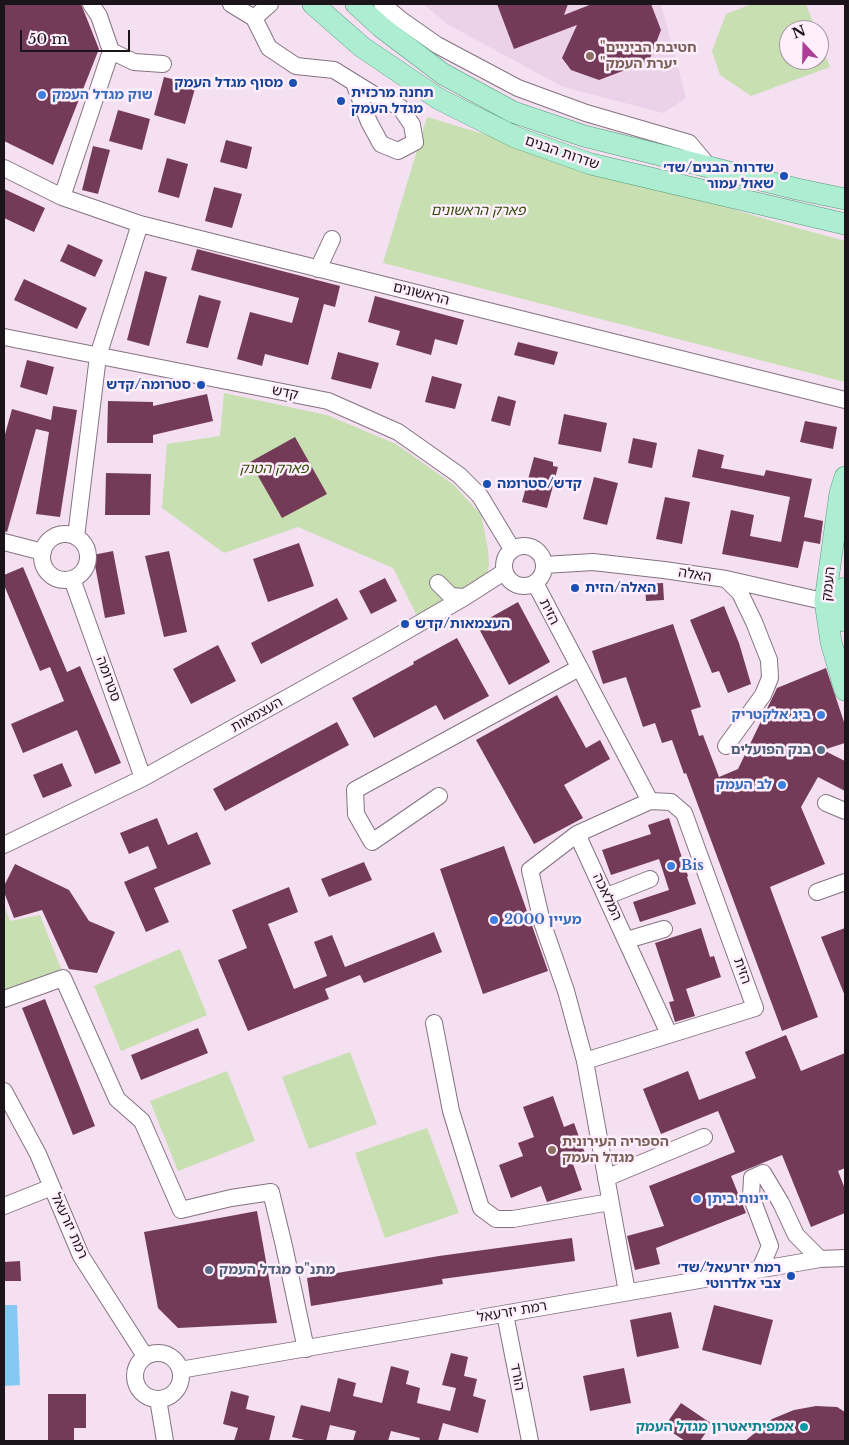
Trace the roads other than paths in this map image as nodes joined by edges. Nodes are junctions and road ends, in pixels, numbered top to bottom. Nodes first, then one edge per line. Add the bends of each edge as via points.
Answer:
1 (91, 4) edge
2 (231, 4) edge
3 (270, 4) edge
4 (313, 4) edge
5 (356, 4) edge
6 (382, 4) edge
7 (254, 18) junction
8 (112, 51) junction
9 (163, 64) dead end
10 (354, 83) dead end
11 (4, 168) edge
12 (710, 168) junction
13 (62, 197) junction
14 (845, 199) edge
15 (140, 224) junction
16 (845, 224) edge
17 (332, 239) dead end
18 (318, 269) junction
19 (4, 336) edge
20 (98, 356) junction
21 (845, 400) edge
22 (845, 477) edge
23 (76, 537) junction
24 (4, 542) edge
25 (512, 549) junction
26 (43, 552) junction
27 (544, 565) junction
28 (504, 572) junction
29 (72, 579) junction
30 (726, 579) junction
31 (438, 583) dead end
32 (535, 583) junction
33 (465, 597) junction
34 (840, 604) edge
35 (579, 668) junction
36 (845, 690) edge
37 (726, 746) dead end
38 (143, 778) junction
39 (439, 796) dead end
40 (650, 801) junction
41 (826, 803) dead end
42 (845, 812) edge
43 (577, 834) junction
44 (4, 845) edge
45 (650, 880) dead end
46 (845, 882) edge
47 (817, 892) dead end
48 (607, 896) junction
49 (664, 929) dead end
50 (627, 940) junction
51 (4, 999) edge
52 (434, 1023) dead end
53 (669, 1034) junction
54 (585, 1061) junction
55 (4, 1090) edge
56 (704, 1137) dead end
57 (606, 1178) junction
58 (52, 1187) junction
59 (610, 1202) junction
60 (4, 1206) edge
61 (845, 1258) edge
62 (820, 1259) junction
63 (760, 1269) junction
64 (627, 1292) junction
65 (505, 1314) junction
66 (306, 1349) junction
67 (145, 1356) junction
68 (180, 1370) junction
69 (158, 1398) junction
70 (165, 1441) edge
71 (530, 1441) edge

1 - 8 street
2 - 7 street
3 - 7 street
4 - 16 main road, שדרות הבנים via 362,47 439,99 515,137 591,164
5 - 12 main road, שדרות הבנים via 380,27 442,74 513,112 584,136
6 - 12 street via 437,45 518,88 586,113 689,143
7 - 10 street via 269,48 296,66 334,70
8 - 9 street via 134,62
8 - 13 street
11 - 13 street, הראשונים
12 - 14 main road, שדרות הבנים
13 - 15 street, הראשונים
15 - 18 street, הראשונים
15 - 20 street
17 - 18 street
18 - 21 street, הראשונים
19 - 20 street, קדש
20 - 23 street
20 - 25 street, קדש via 328,401 398,432 459,475 480,496
22 - 34 main road, העמק via 840,493
23 - 26 street via 69,534 56,536
23 - 29 street via 82,541 88,555 84,570
24 - 26 street
25 - 27 street via 530,546 540,553
25 - 28 street via 505,559
26 - 29 street via 42,560 50,574 64,580
27 - 30 street, האלה via 593,562
27 - 32 street via 542,575
28 - 32 street via 517,585
28 - 33 street, העצמאות
29 - 38 street, סטרומה
30 - 34 street, האלה
30 - 37 street via 740,592 754,622 769,660 770,678 763,695
31 - 33 street via 451,596
32 - 35 street, הזית
33 - 38 street, העצמאות
34 - 36 main road, העמק via 831,642
35 - 39 street via 355,790 356,814 372,842
35 - 40 street, הזית
38 - 44 street, העצמאות
40 - 43 street
40 - 53 street, הזית via 671,802 684,813 755,1008
41 - 42 street
43 - 48 street, המלאכה
43 - 54 street via 530,870 542,922 566,991
45 - 48 street
46 - 47 street
48 - 50 street, המלאכה
49 - 50 street
50 - 53 street, המלאכה
51 - 66 street via 63,978 117,1099 142,1121 181,1210 271,1192
52 - 59 street via 451,1111 481,1208 496,1219 513,1219
53 - 54 street, הזית
54 - 57 street
55 - 58 street, רמת יזרעאל
56 - 57 street
57 - 59 street
58 - 60 street
58 - 67 street, רמת יזרעאל via 81,1256
59 - 64 street
61 - 62 street, רמת יזרעאל
62 - 63 street, רמת יזרעאל
62 - 63 street via 796,1234 764,1173 752,1178 751,1196 770,1246
63 - 64 street, רמת יזרעאל
64 - 65 street, רמת יזרעאל
65 - 66 street, רמת יזרעאל
65 - 71 street, הורד
66 - 68 street, רמת יזרעאל
67 - 68 street via 169,1355
67 - 69 street via 135,1371 136,1383 147,1396
68 - 69 street via 178,1386 166,1397
69 - 70 street

